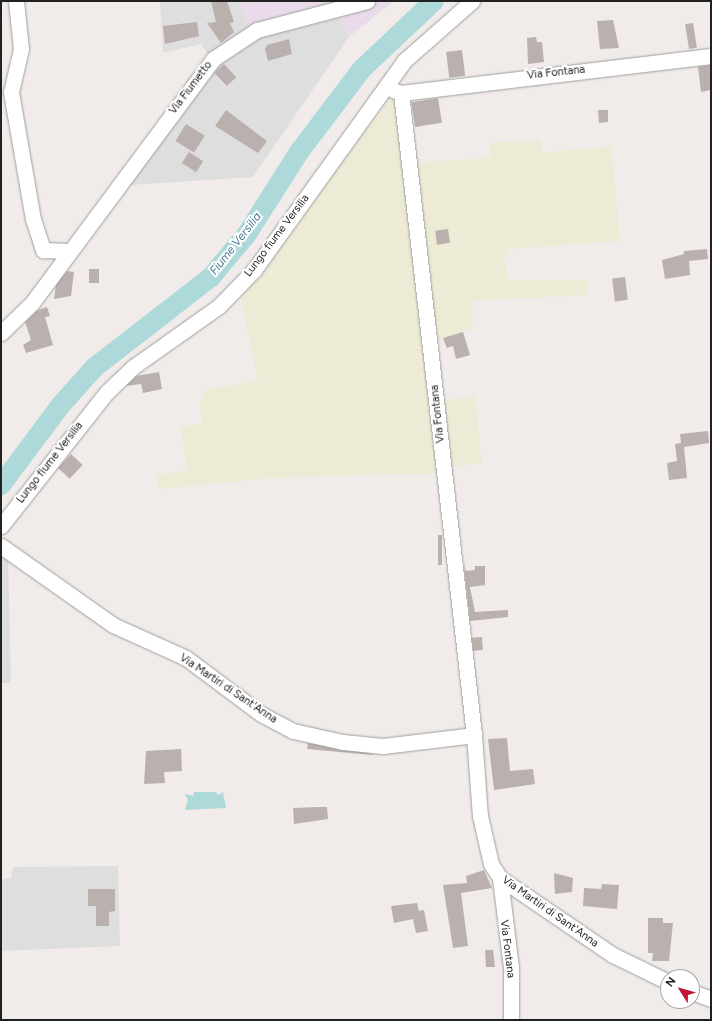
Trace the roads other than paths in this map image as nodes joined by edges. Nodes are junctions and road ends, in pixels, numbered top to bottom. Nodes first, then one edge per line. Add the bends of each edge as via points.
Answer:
1 (16, 1) edge
2 (367, 1) edge
3 (472, 1) edge
4 (711, 56) edge
5 (384, 86) junction
6 (401, 93) junction
7 (70, 251) junction
8 (1, 333) edge
9 (1, 526) edge
10 (1, 546) edge
11 (474, 735) junction
12 (500, 878) junction
13 (660, 978) edge
14 (700, 995) edge
15 (711, 999) edge
16 (511, 1020) edge

1 - 7 street via 21,49 11,92 33,219 43,250
2 - 7 street, Via Fiumetto via 257,30 213,59
3 - 5 street, Lungo fiume Versilia via 404,61
4 - 6 street, Via Fontana
5 - 6 street, Via Fontana
5 - 9 street, Lungo fiume Versilia via 369,113 254,270 219,306 133,367 106,393
6 - 11 street, Via Fontana
7 - 8 street, Via Fiumetto via 32,303
10 - 11 street, Via Martiri di Sant'Anna via 113,625 186,658 262,714 293,731 343,742 383,746
11 - 12 street, Via Martiri di Sant'Anna via 480,816 491,864
12 - 13 street, Via Martiri di Sant'Anna via 613,955
12 - 16 street, Via Fontana via 511,967
14 - 15 street

